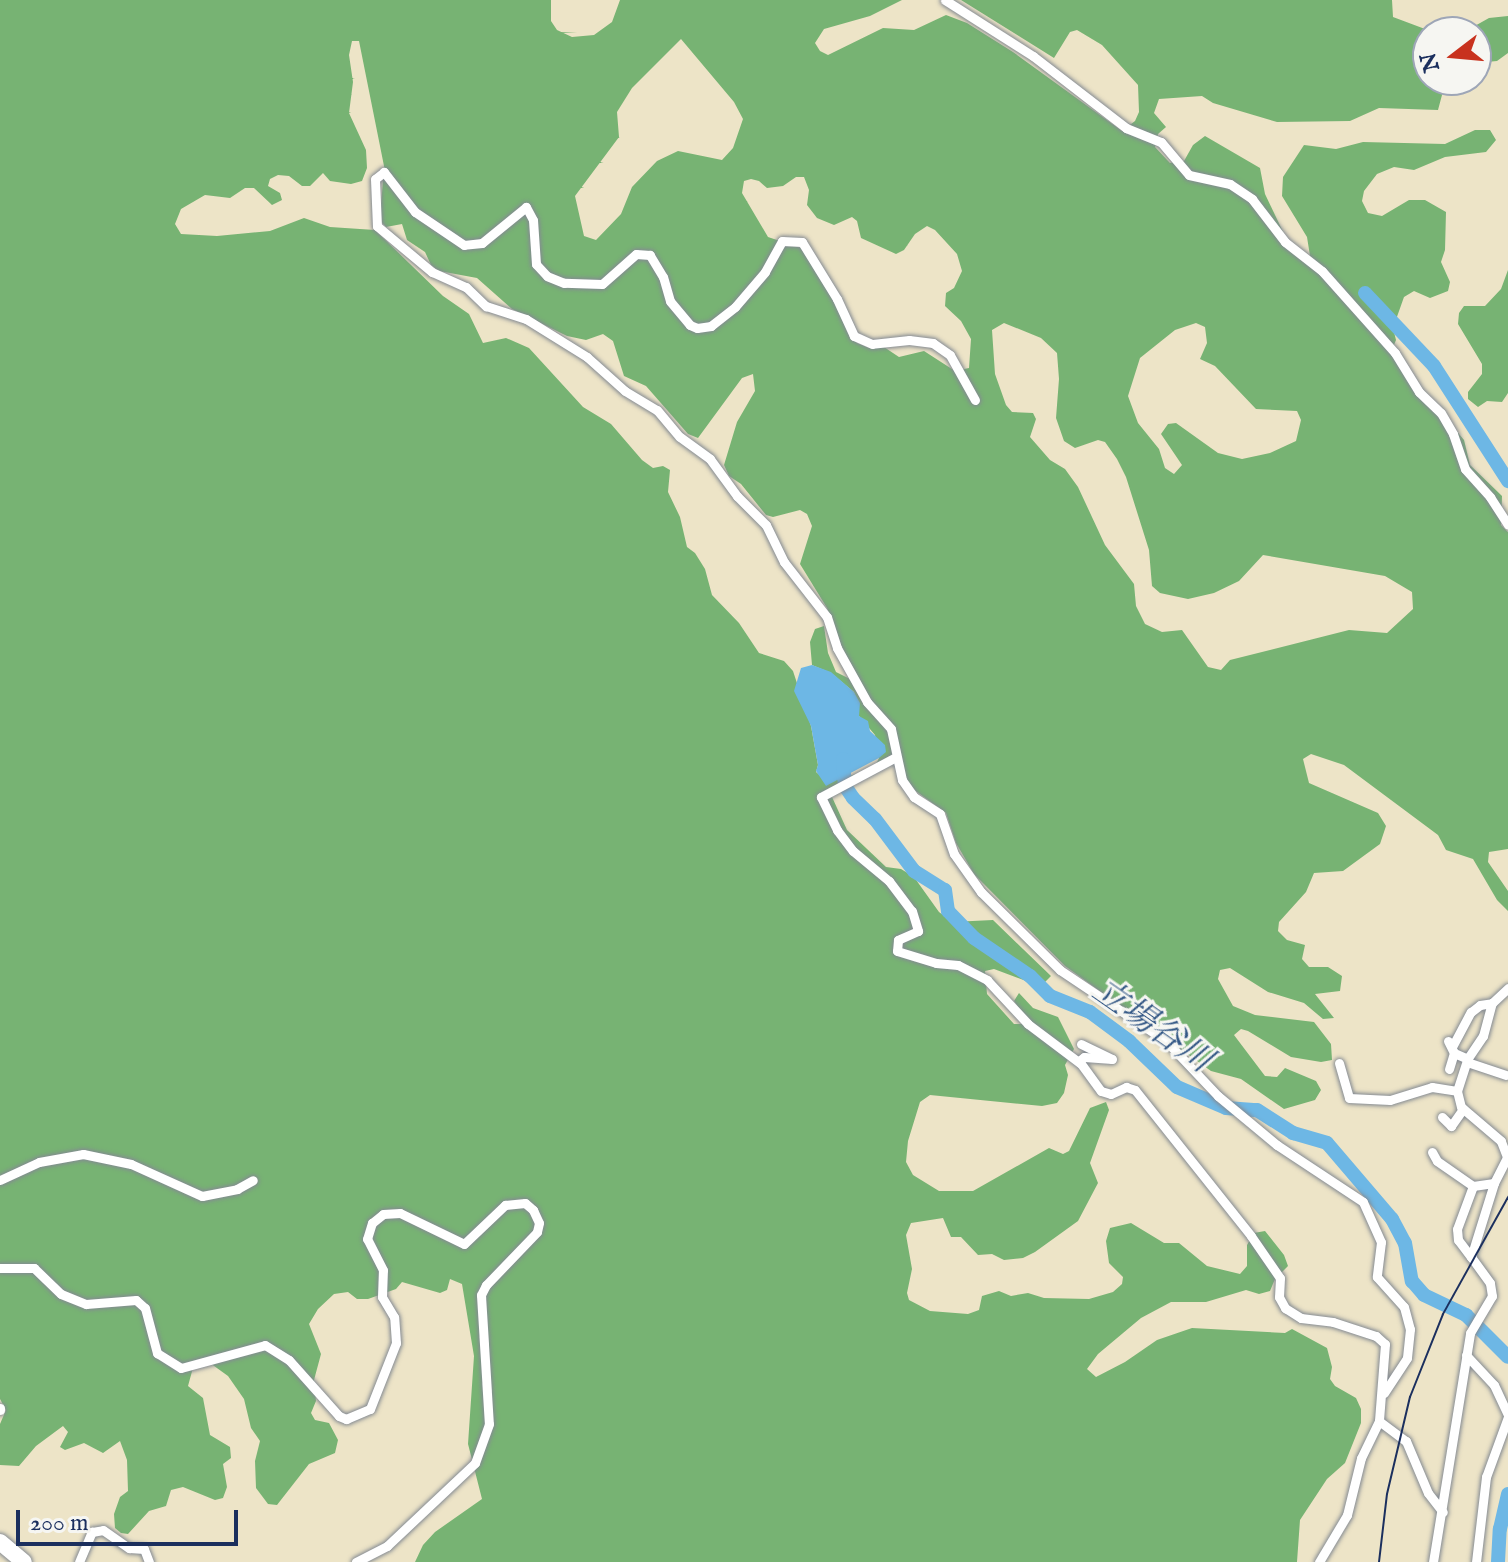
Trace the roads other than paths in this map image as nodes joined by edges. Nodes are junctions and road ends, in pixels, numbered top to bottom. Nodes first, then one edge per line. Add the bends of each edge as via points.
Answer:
1 (945, 0) edge
2 (975, 400) dead end
3 (1508, 525) edge
4 (894, 758) junction
5 (1508, 988) edge
6 (1492, 1003) junction
7 (1081, 1044) dead end
8 (1452, 1047) junction
9 (1467, 1061) junction
10 (1080, 1063) junction
11 (1339, 1063) dead end
12 (1449, 1069) dead end
13 (1506, 1075) dead end
14 (1457, 1091) junction
15 (1403, 1096) junction
16 (1463, 1109) junction
17 (1399, 1110) dead end
18 (1442, 1117) dead end
19 (1432, 1152) dead end
20 (0, 1180) edge
21 (253, 1180) dead end
22 (1494, 1183) junction
23 (1473, 1186) junction
24 (1471, 1257) junction
25 (0, 1268) edge
26 (1466, 1355) junction
27 (1384, 1393) junction
28 (1508, 1416) edge
29 (1379, 1421) junction
30 (1443, 1512) junction
31 (0, 1542) edge
32 (24, 1562) edge
33 (79, 1562) edge
34 (149, 1562) edge
35 (356, 1562) edge
36 (1319, 1562) edge
37 (1433, 1562) edge
38 (1476, 1562) edge

1 - 3 street via 1033,56 1126,128 1161,142 1189,175 1230,184 1252,199 1285,242 1322,271 1395,353 1419,392 1441,413 1465,469
2 - 4 street via 950,355 933,343 872,344 854,336 802,242 782,241 765,272 735,307 711,326 697,328 670,301 650,255 628,258 602,284 564,283 536,264 533,220 526,207 482,243 464,245 415,212 384,172 375,179 377,226 416,260 466,287 486,306 526,319 587,357 710,459 766,525 784,562 827,617 837,648 867,702 891,729
4 - 10 street via 821,797 853,851 889,881 912,911 918,931 898,940 897,951 958,965 987,980 1028,1024
4 - 27 street via 907,790 940,814 954,854 981,892 1060,970 1166,1041 1218,1096 1277,1145 1368,1207 1382,1249 1377,1277 1404,1307 1410,1329 1407,1358
5 - 6 street
6 - 8 street via 1475,1008
6 - 9 street via 1483,1036
7 - 10 street via 1112,1059 1084,1057
8 - 9 street
8 - 12 street
9 - 13 street
9 - 14 street
10 - 27 street via 1105,1094 1126,1087 1142,1098 1280,1278 1279,1297 1285,1308 1301,1318 1333,1322 1382,1339
11 - 15 street via 1349,1098 1382,1101
14 - 15 street via 1432,1087
14 - 16 street
15 - 17 street
16 - 18 street via 1451,1126
16 - 22 street via 1506,1150
19 - 23 street
20 - 21 street via 39,1162 83,1154 131,1164 202,1196
22 - 23 street
22 - 24 street
23 - 24 street via 1456,1235
24 - 26 street via 1490,1283 1492,1296 1472,1325
25 - 35 street via 34,1268 61,1294 86,1304 136,1300 145,1308 157,1353 181,1368 265,1345 289,1360 339,1416 354,1418 370,1409 396,1343 394,1317 382,1297 383,1270 367,1239 372,1223 383,1214 400,1213 464,1244 505,1205 525,1203 539,1223 537,1232 486,1285 479,1305 489,1424 475,1463 396,1538
26 - 28 street via 1494,1385
26 - 30 street
27 - 29 street
28 - 38 street via 1486,1477
29 - 30 street via 1406,1441 1428,1493
29 - 36 street via 1361,1458 1347,1515
30 - 37 street
31 - 32 highway
33 - 34 street via 92,1532 103,1530 129,1548 144,1549

